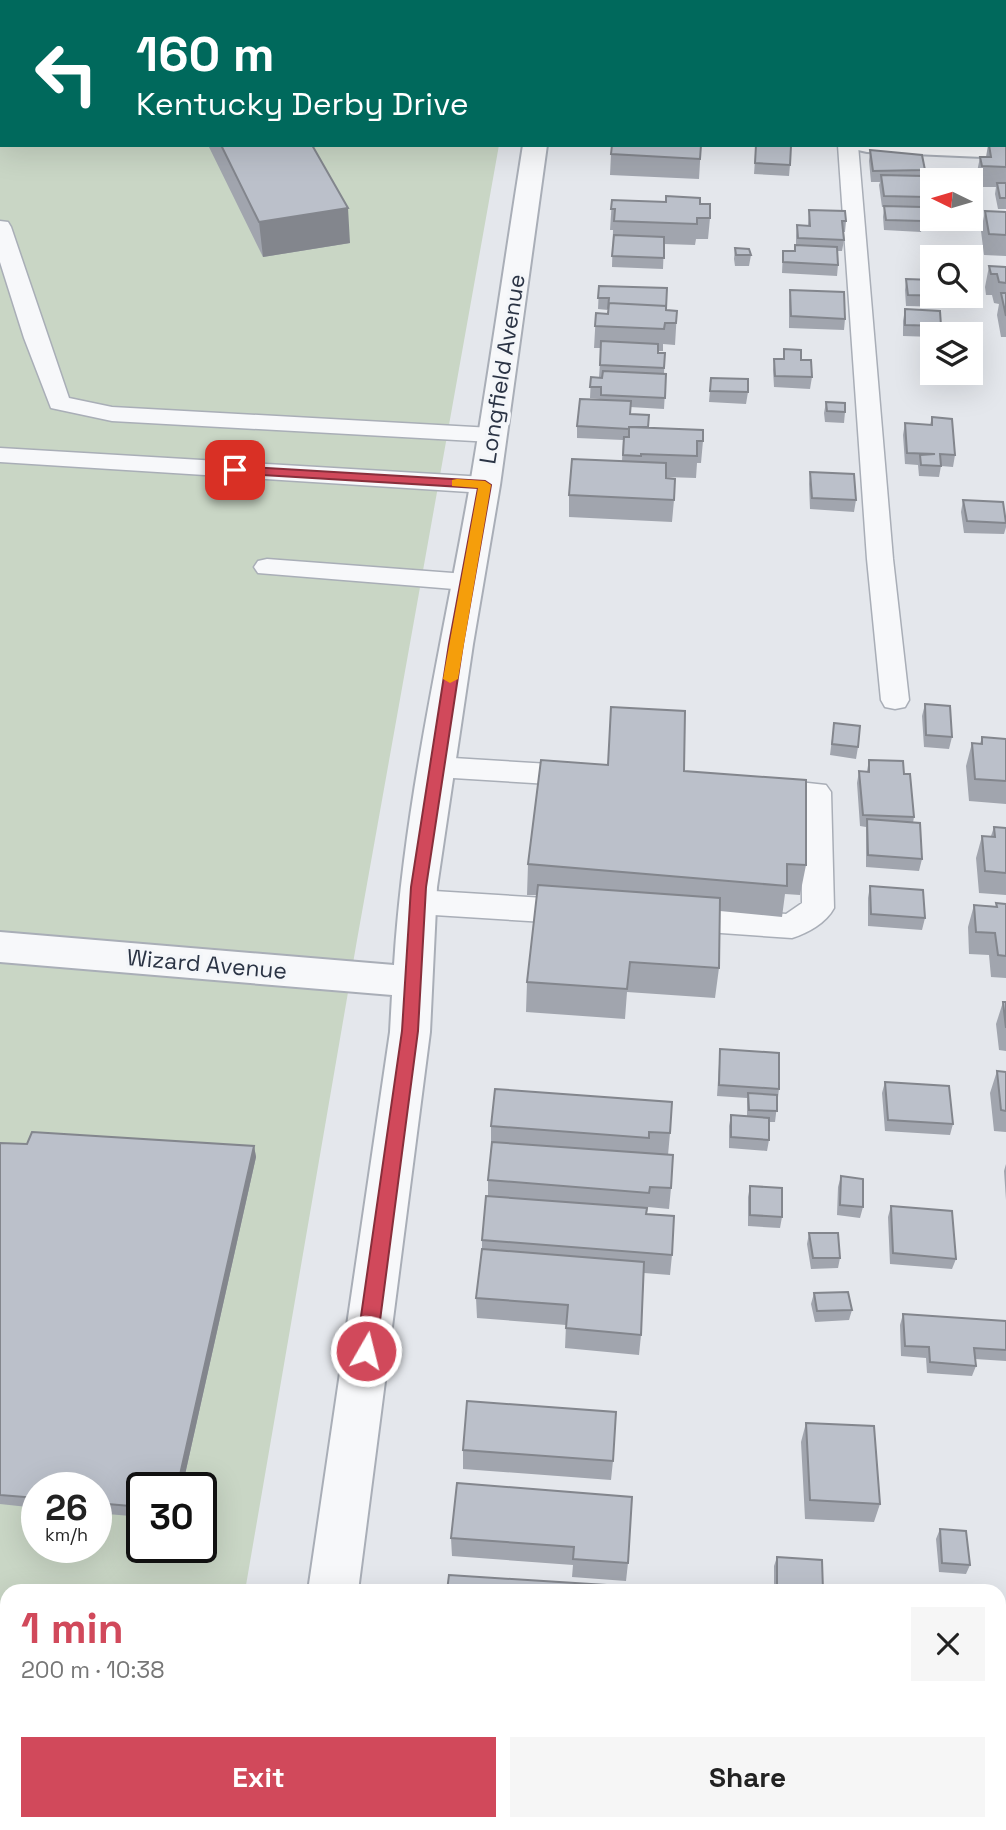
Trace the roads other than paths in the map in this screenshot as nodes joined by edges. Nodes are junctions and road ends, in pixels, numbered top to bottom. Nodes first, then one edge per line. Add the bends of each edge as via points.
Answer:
1 (535, 147) edge
2 (848, 147) edge
3 (913, 147) edge
4 (1006, 151) edge
5 (0, 226) edge
6 (492, 435) junction
7 (0, 455) edge
8 (485, 485) junction
9 (267, 566) dead end
10 (466, 582) junction
11 (894, 700) dead end
12 (437, 766) junction
13 (608, 778) edge
14 (736, 786) edge
15 (418, 902) junction
16 (612, 914) edge
17 (654, 917) edge
18 (0, 947) edge
19 (414, 982) junction
20 (334, 1584) edge

1 - 6 street, Longfield Avenue
2 - 11 lane
3 - 4 street
5 - 6 lane via 59,402 112,414
6 - 8 street, Longfield Avenue
7 - 8 lane
8 - 10 street, Longfield Avenue
9 - 10 lane
10 - 12 street, Longfield Avenue
12 - 13 lane
12 - 15 street, Longfield Avenue
14 - 17 lane via 816,792 818,908 792,926
15 - 16 lane
15 - 19 street, Longfield Avenue
18 - 19 street, Wizard Avenue
19 - 20 street, Longfield Avenue

